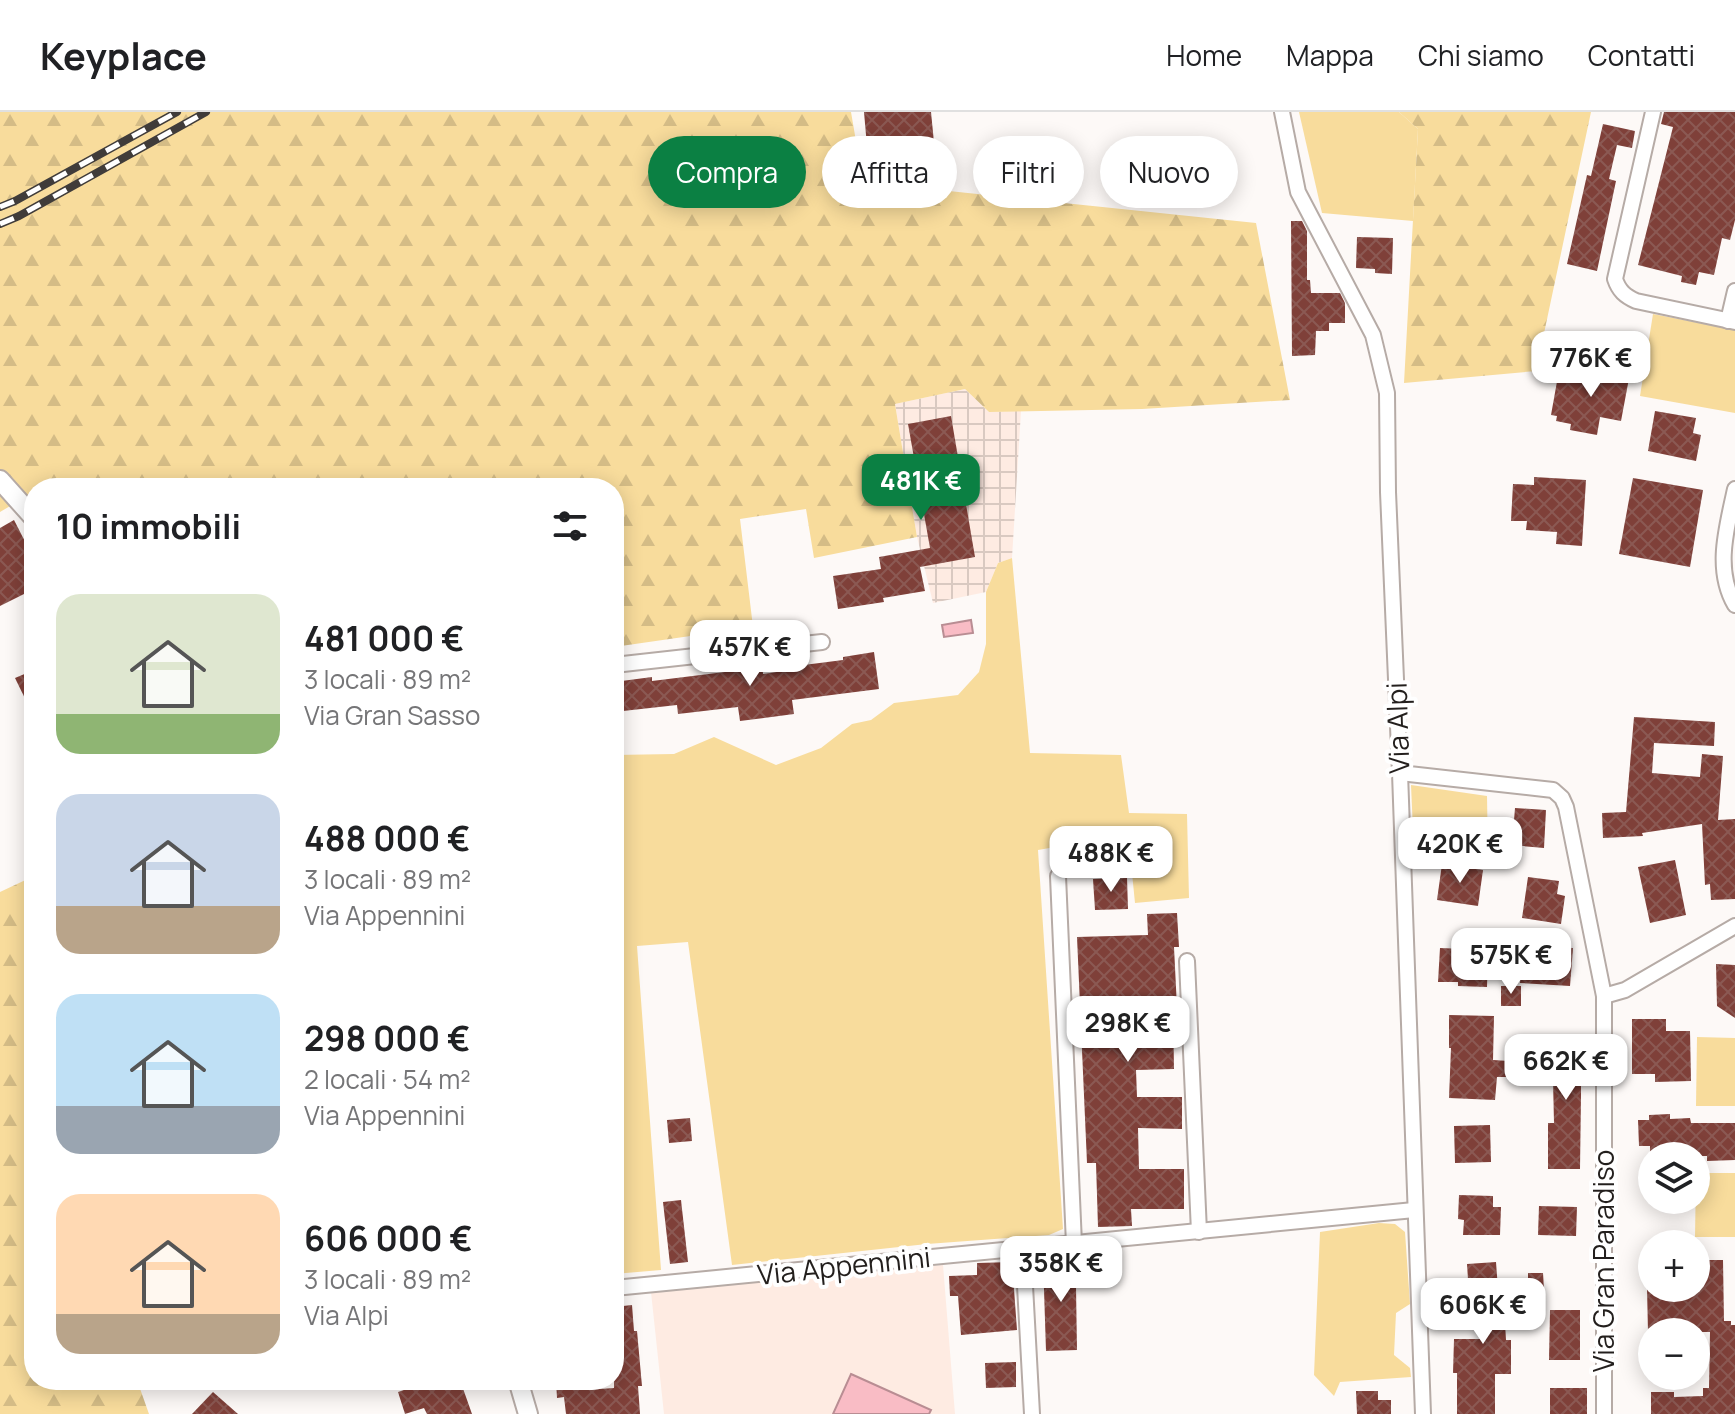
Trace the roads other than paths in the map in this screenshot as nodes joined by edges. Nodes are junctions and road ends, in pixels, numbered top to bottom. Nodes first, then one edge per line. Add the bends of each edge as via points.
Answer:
1 (1282, 112) edge
2 (1653, 112) edge
3 (1735, 291) edge
4 (1731, 322) edge
5 (0, 480) edge
6 (1735, 489) edge
7 (24, 507) edge
8 (1735, 605) edge
9 (822, 642) dead end
10 (624, 664) edge
11 (1400, 773) junction
12 (1058, 876) dead end
13 (1735, 926) edge
14 (1187, 961) dead end
15 (1604, 996) junction
16 (1414, 1210) junction
17 (1199, 1232) junction
18 (1074, 1244) junction
19 (1023, 1249) junction
20 (624, 1287) edge
21 (521, 1390) edge
22 (528, 1414) edge
23 (1032, 1414) edge
24 (1423, 1414) edge
25 (1604, 1414) edge

1 - 11 street, Via Alpi via 1298,192 1373,335 1387,393
2 - 4 street via 1615,279 1621,292 1636,301
3 - 4 street
5 - 7 street
6 - 8 street via 1724,563 1725,585
9 - 10 street
11 - 15 street, Via Gran Paradiso via 1553,790 1562,798
11 - 16 street, Via Alpi
12 - 18 street
13 - 15 street via 1625,990
14 - 17 street
15 - 25 street, Via Gran Paradiso
16 - 17 street, Via Appennini
16 - 24 street, Via Alpi
17 - 18 street, Via Appennini
18 - 19 street, Via Appennini
19 - 20 street, Via Appennini
19 - 23 street
21 - 22 street

